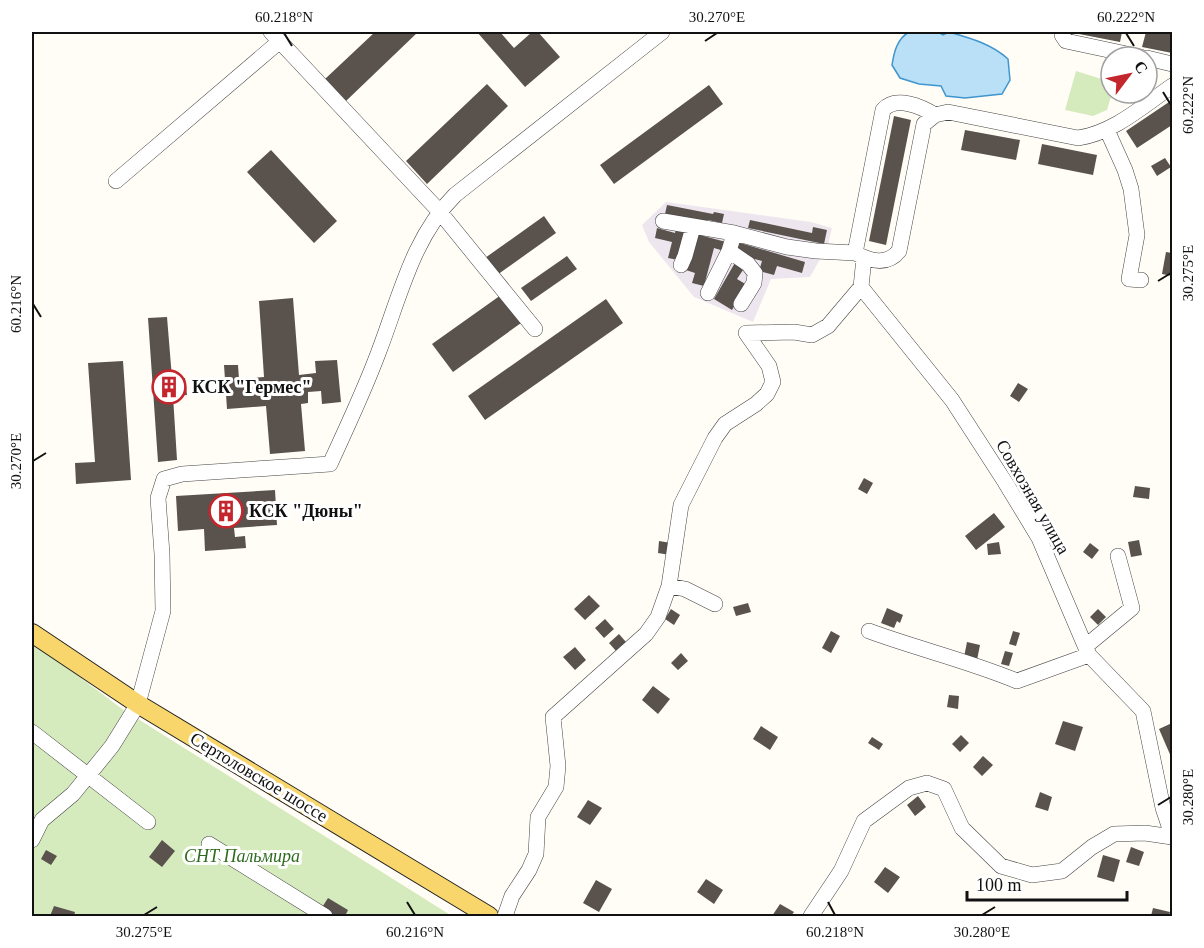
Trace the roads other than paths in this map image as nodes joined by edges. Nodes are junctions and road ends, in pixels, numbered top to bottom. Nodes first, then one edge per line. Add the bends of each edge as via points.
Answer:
1 (662, 32) edge
2 (1062, 32) edge
3 (276, 36) edge
4 (1099, 48) edge
5 (1173, 86) edge
6 (935, 116) junction
7 (1107, 130) junction
8 (116, 181) dead end
9 (439, 211) junction
10 (663, 221) dead end
11 (693, 227) junction
12 (734, 233) junction
13 (729, 251) junction
14 (859, 256) junction
15 (681, 265) dead end
16 (1141, 280) dead end
17 (861, 287) junction
18 (708, 293) dead end
19 (741, 304) dead end
20 (534, 329) dead end
21 (1118, 556) dead end
22 (669, 586) junction
23 (715, 604) dead end
24 (869, 631) dead end
25 (32, 633) edge
26 (1088, 651) junction
27 (138, 704) junction
28 (32, 732) edge
29 (88, 775) junction
30 (148, 822) dead end
31 (1173, 836) edge
32 (32, 840) edge
33 (209, 844) dead end
34 (326, 916) edge
35 (489, 916) edge
36 (505, 916) edge
37 (811, 916) edge

1 - 9 street
2 - 4 street via 1066,41
3 - 8 street
3 - 9 street
5 - 7 street
6 - 7 street via 948,112 1078,138
6 - 14 street via 924,124 899,251 884,262
6 - 14 street via 923,108 895,102 884,110
7 - 16 street via 1131,189 1137,235 1129,279
9 - 20 street
9 - 27 street via 418,245 379,353 330,464 164,478 158,498 163,611
10 - 11 street
11 - 12 street
11 - 15 street
12 - 13 street
12 - 14 street via 787,248
13 - 18 street
13 - 19 street via 755,273 754,283
14 - 17 street
17 - 22 street via 828,326 812,335 746,333 769,366 773,382 756,404 725,424 715,438 681,505
17 - 26 street, Совхозная улица via 952,400 1005,482 1039,538
21 - 26 street via 1132,608
22 - 23 street via 685,589
22 - 36 street via 658,616 646,634 553,717 556,788 538,817 536,854
24 - 26 street via 1017,681
25 - 27 main road, Сертоловское шоссе
26 - 31 street, Совхозная улица via 1143,711 1163,808
27 - 29 street
27 - 35 main road, Сертоловское шоссе
28 - 29 street
29 - 30 street
29 - 32 street via 73,794 42,820
31 - 37 street via 1114,834 1062,872 1032,875 1001,866 962,828 944,789 927,783 909,788 864,821 841,871
33 - 34 street

